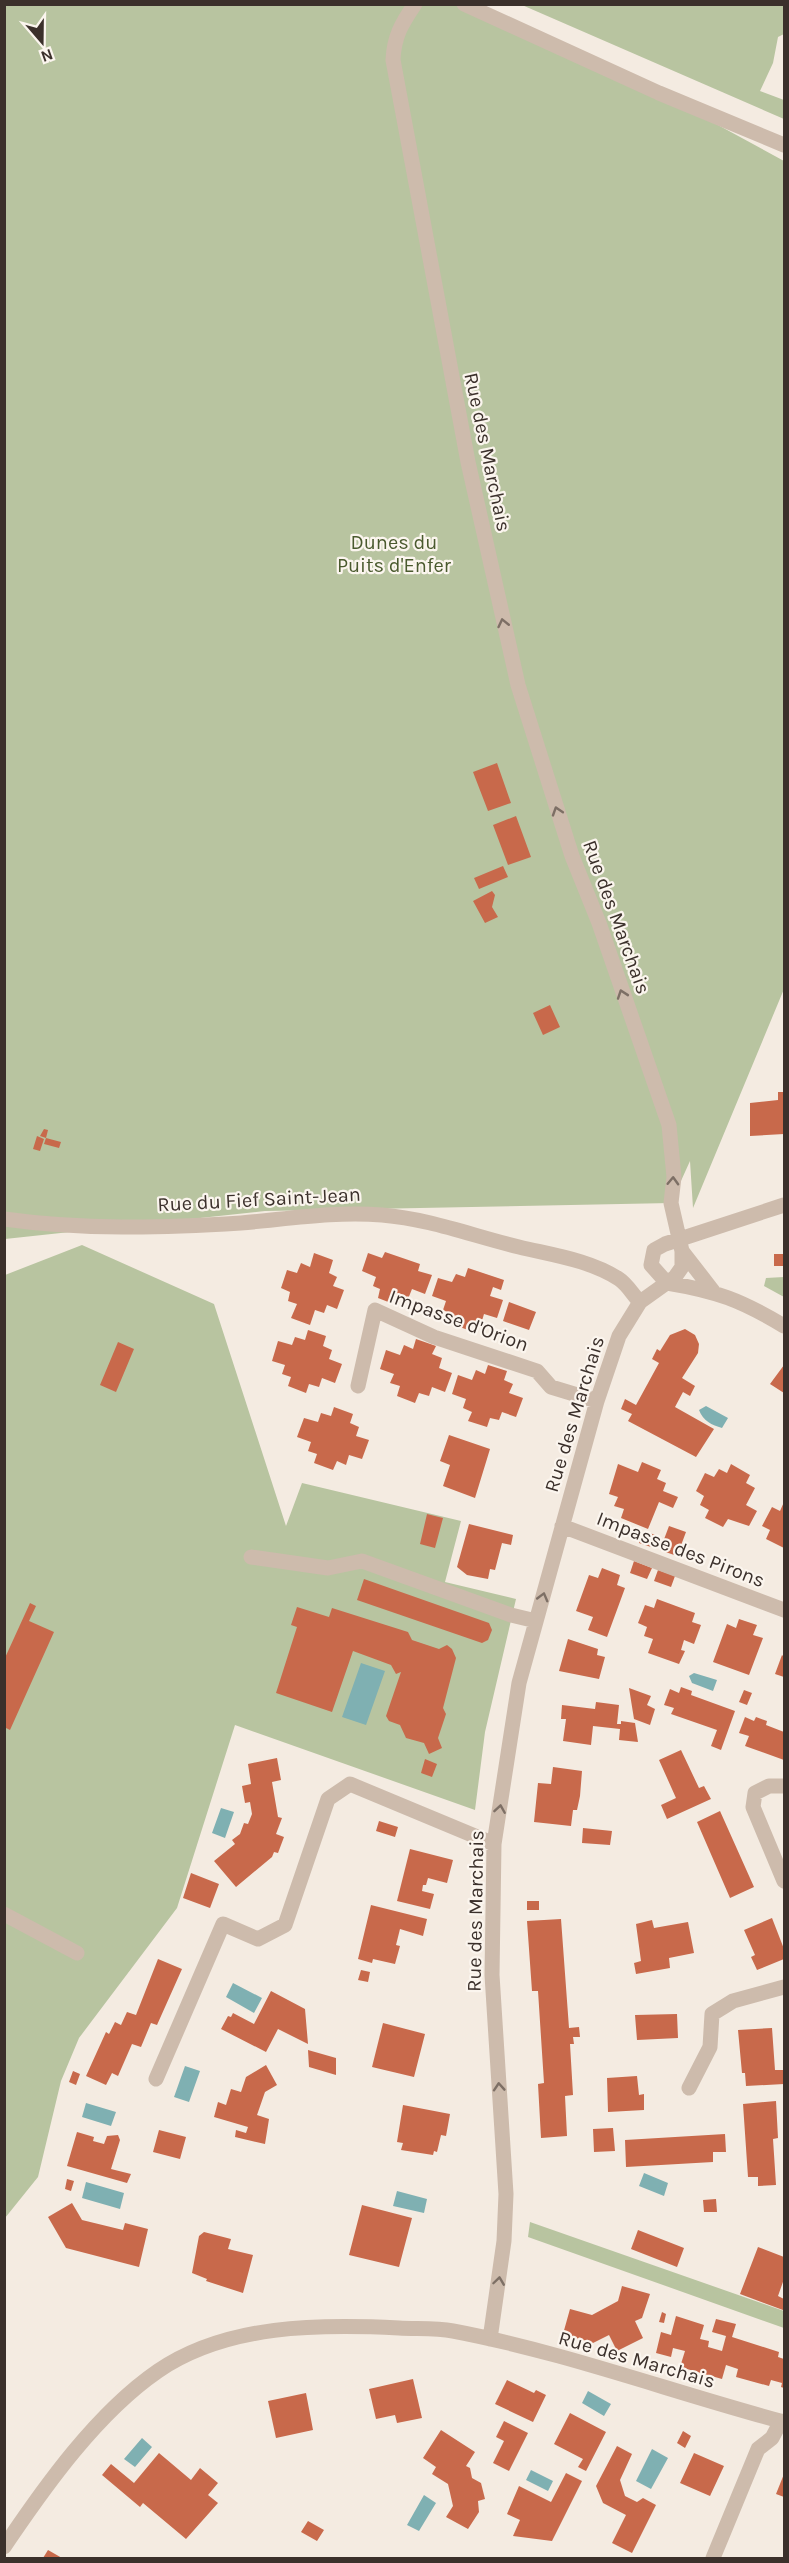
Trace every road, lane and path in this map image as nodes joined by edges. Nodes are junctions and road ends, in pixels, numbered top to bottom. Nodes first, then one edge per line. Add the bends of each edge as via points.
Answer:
1 (415, 4) edge
2 (464, 4) edge
3 (784, 145) edge
4 (784, 1205) edge
5 (4, 1219) edge
6 (681, 1245) junction
7 (667, 1283) junction
8 (713, 1291) junction
9 (640, 1302) junction
10 (784, 1326) edge
11 (358, 1386) dead end
12 (597, 1401) junction
13 (562, 1526) junction
14 (251, 1557) dead end
15 (784, 1610) edge
16 (536, 1621) junction
17 (784, 1786) edge
18 (494, 1844) junction
19 (784, 1881) edge
20 (4, 1914) edge
21 (76, 1953) dead end
22 (784, 1987) edge
23 (156, 2079) dead end
24 (689, 2088) dead end
25 (490, 2339) junction
26 (783, 2422) edge
27 (4, 2547) edge
28 (713, 2559) edge

6 -> 1 street, Rue des Marchais via 671,1203 674,1177 669,1125 572,856 518,685 496,593 393,60 399,27
2 - 3 street
4 - 6 street
5 - 9 street, Rue du Fief Saint-Jean via 58,1226 142,1227 336,1214 433,1221 596,1266 621,1280
6 - 7 street, Rue des Marchais via 682,1267
6 - 7 street via 654,1250 650,1257
6 - 8 street
7 - 8 street
7 - 9 street, Rue des Marchais
8 - 10 street
9 - 12 street, Rue des Marchais via 620,1336
11 - 12 street, Impasse d'Orion via 375,1310 434,1337 537,1371 551,1387
12 - 13 street, Rue des Marchais
13 - 15 street, Impasse des Pirons
16 -> 13 street, Rue des Marchais
14 - 16 street via 328,1568 362,1561
18 -> 16 street, Rue des Marchais via 519,1683
17 - 19 street via 769,1786 755,1792 753,1808
18 - 23 street via 350,1784 335,1794 328,1799 285,1925 258,1939 224,1924
25 -> 18 street, Rue des Marchais via 504,2241 506,2194 492,1975
20 - 21 street
22 - 24 street via 733,2001 712,2014 710,2047
25 - 26 street, Rue des Marchais
25 - 27 street via 450,2331 343,2325 248,2334 208,2346 159,2370 138,2386 93,2431 40,2494
26 - 28 street via 758,2449

